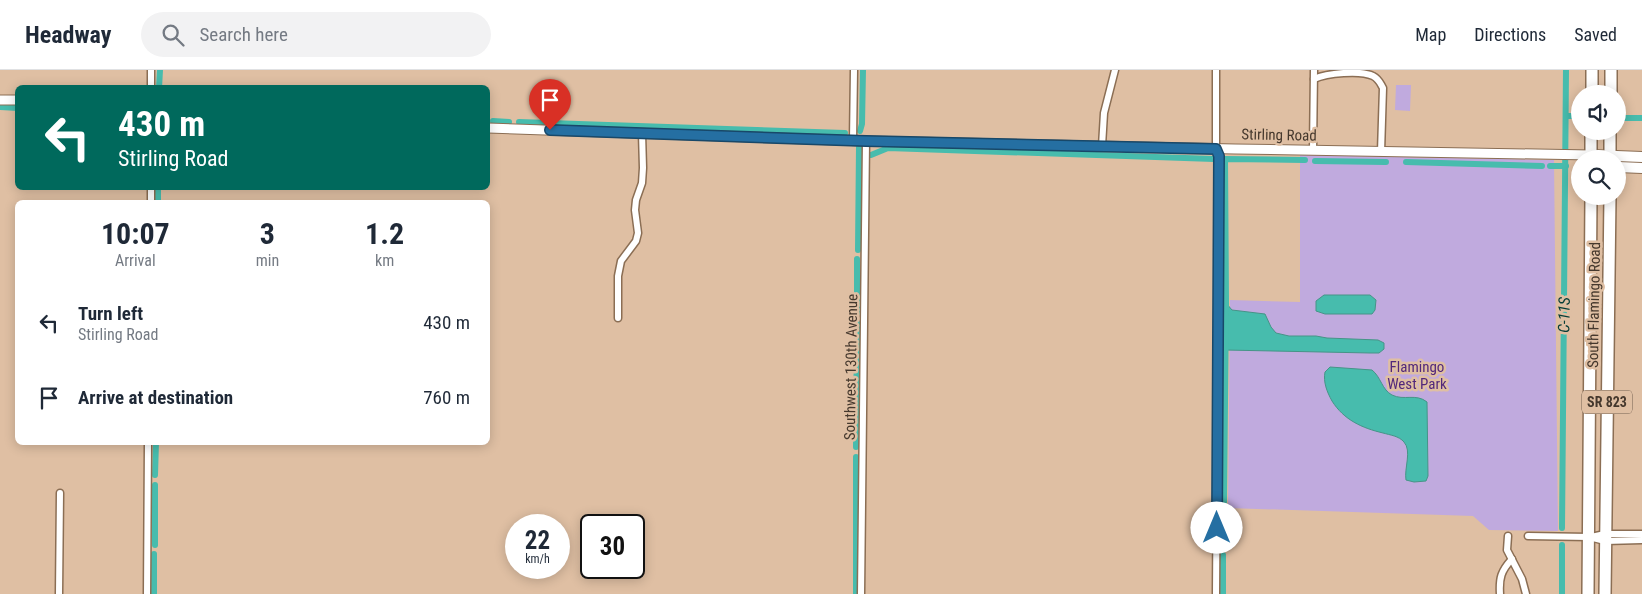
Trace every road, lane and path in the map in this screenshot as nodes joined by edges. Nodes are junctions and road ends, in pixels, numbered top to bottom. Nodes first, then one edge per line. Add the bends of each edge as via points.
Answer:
1 (151, 70) edge
2 (854, 70) edge
3 (1115, 70) edge
4 (1216, 70) edge
5 (1314, 70) edge
6 (1592, 70) edge
7 (1611, 70) edge
8 (1314, 79) junction
9 (151, 85) edge
10 (1592, 85) edge
11 (1610, 85) edge
12 (0, 100) edge
13 (15, 100) edge
14 (490, 128) edge
15 (642, 133) junction
16 (853, 140) junction
17 (866, 141) junction
18 (1102, 146) junction
19 (1216, 149) junction
20 (1313, 150) junction
21 (1381, 152) junction
22 (1571, 155) edge
23 (1626, 157) edge
24 (1642, 157) edge
25 (1626, 167) edge
26 (1642, 168) edge
27 (1591, 205) edge
28 (1610, 205) edge
29 (618, 318) dead end
30 (148, 445) edge
31 (60, 493) dead end
32 (1642, 534) edge
33 (1508, 536) dead end
34 (1528, 536) dead end
35 (1584, 537) junction
36 (1605, 538) junction
37 (1642, 540) edge
38 (1512, 559) junction
39 (59, 594) edge
40 (147, 594) edge
41 (861, 594) edge
42 (1216, 594) edge
43 (1500, 594) edge
44 (1526, 594) edge
45 (1588, 594) edge
46 (1605, 594) edge

1 - 9 street
2 - 16 street
3 - 18 street via 1104,113
4 - 19 street
5 - 8 street
6 - 10 highway
7 - 11 highway
8 - 20 street
8 - 21 street via 1324,75 1358,74 1371,75 1379,80 1383,88
12 - 13 street
14 - 15 street, Stirling Road
15 - 16 street, Stirling Road
15 - 29 street via 642,182 635,210 638,233 621,261
16 - 17 street, Stirling Road
17 - 18 street, Stirling Road
17 - 41 street, Southwest 130th Avenue
18 - 19 street, Stirling Road
19 - 20 street, Stirling Road
19 - 42 street via 1219,156
20 - 21 street, Stirling Road
21 - 22 street, Stirling Road
23 - 24 main road, Stirling Road
25 - 26 main road
27 - 35 highway, South Flamingo Road / SR 823
28 - 36 highway, South Flamingo Road / SR 823
30 - 40 street
31 - 39 street
32 - 36 street
33 - 38 street via 1507,550
34 - 35 street
35 - 36 street
35 - 45 highway, South Flamingo Road / SR 823
36 - 37 street
36 - 46 highway, South Flamingo Road / SR 823
38 - 43 street via 1503,568
38 - 44 street

